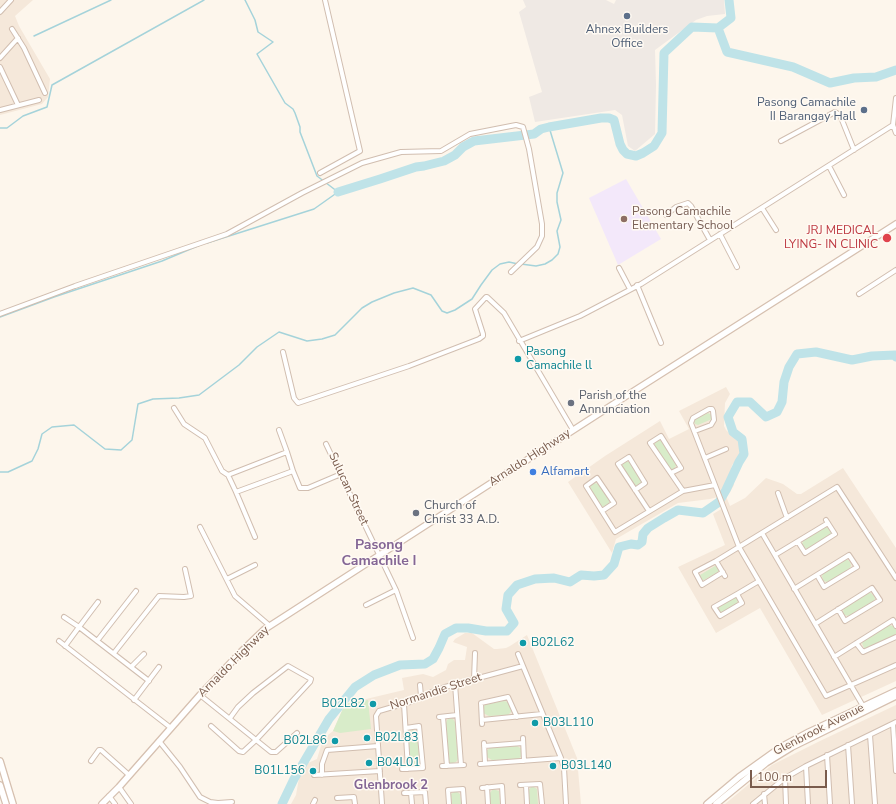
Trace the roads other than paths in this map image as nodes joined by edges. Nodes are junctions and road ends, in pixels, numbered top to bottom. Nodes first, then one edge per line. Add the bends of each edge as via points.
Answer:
1 (11, 0) edge
2 (325, 0) edge
3 (0, 12) edge
4 (12, 29) dead end
5 (18, 38) junction
6 (0, 58) edge
7 (0, 67) edge
8 (45, 93) dead end
9 (896, 98) edge
10 (39, 100) dead end
11 (18, 105) junction
12 (0, 110) edge
13 (893, 125) junction
14 (896, 133) edge
15 (781, 141) dead end
16 (854, 150) junction
17 (829, 166) junction
18 (320, 173) dead end
19 (844, 195) dead end
20 (762, 208) junction
21 (666, 215) dead end
22 (896, 224) edge
23 (776, 230) dead end
24 (720, 234) junction
25 (710, 240) junction
26 (737, 267) dead end
27 (619, 268) dead end
28 (896, 270) edge
29 (511, 272) dead end
30 (637, 286) junction
31 (630, 289) junction
32 (859, 294) dead end
33 (0, 314) edge
34 (520, 341) junction
35 (661, 343) dead end
36 (283, 352) dead end
37 (174, 408) dead end
38 (279, 430) dead end
39 (573, 430) junction
40 (695, 431) junction
41 (326, 444) dead end
42 (726, 449) dead end
43 (287, 452) junction
44 (705, 458) junction
45 (293, 471) junction
46 (670, 473) junction
47 (341, 474) junction
48 (228, 475) junction
49 (715, 485) junction
50 (635, 490) junction
51 (683, 491) junction
52 (236, 492) junction
53 (778, 493) dead end
54 (602, 511) junction
55 (649, 511) junction
56 (787, 518) junction
57 (200, 527) dead end
58 (762, 533) junction
59 (255, 537) dead end
60 (798, 542) junction
61 (739, 547) junction
62 (379, 555) junction
63 (775, 555) junction
64 (716, 561) junction
65 (255, 565) dead end
66 (185, 570) dead end
67 (817, 574) junction
68 (896, 578) edge
69 (227, 579) junction
70 (759, 580) junction
71 (794, 589) junction
72 (396, 590) junction
73 (136, 591) dead end
74 (737, 594) junction
75 (98, 602) dead end
76 (366, 605) dead end
77 (838, 609) junction
78 (64, 617) dead end
79 (815, 624) junction
80 (896, 626) edge
81 (79, 627) junction
82 (268, 628) junction
83 (896, 637) edge
84 (413, 638) dead end
85 (98, 640) junction
86 (58, 641) dead end
87 (856, 644) junction
88 (65, 646) junction
89 (114, 653) junction
90 (475, 653) dead end
91 (144, 654) dead end
92 (518, 654) dead end
93 (834, 657) junction
94 (896, 665) edge
95 (523, 666) junction
96 (131, 667) junction
97 (159, 667) dead end
98 (474, 679) junction
99 (149, 681) junction
100 (455, 684) junction
101 (851, 685) junction
102 (420, 686) dead end
103 (896, 691) edge
104 (200, 695) junction
105 (421, 696) junction
106 (896, 696) edge
107 (134, 700) junction
108 (404, 704) junction
109 (863, 706) junction
110 (542, 714) junction
111 (457, 715) junction
112 (516, 717) junction
113 (230, 718) junction
114 (894, 723) edge
115 (210, 726) dead end
116 (171, 728) junction
117 (406, 728) junction
118 (297, 733) dead end
119 (870, 734) junction
120 (523, 738) dead end
121 (257, 739) junction
122 (159, 741) junction
123 (523, 743) junction
124 (848, 745) junction
125 (378, 746) junction
126 (826, 755) junction
127 (561, 758) junction
128 (0, 761) edge
129 (91, 761) dead end
130 (524, 761) junction
131 (806, 766) junction
132 (402, 769) dead end
133 (408, 769) junction
134 (380, 771) junction
135 (896, 771) edge
136 (129, 775) junction
137 (322, 775) junction
138 (314, 776) dead end
139 (785, 778) junction
140 (0, 785) edge
141 (520, 785) dead end
142 (526, 785) junction
143 (118, 787) junction
144 (487, 787) junction
145 (482, 788) dead end
146 (404, 793) dead end
147 (411, 793) junction
148 (764, 794) junction
149 (110, 796) junction
150 (232, 802) dead end
151 (6, 804) edge
152 (13, 804) edge
153 (102, 804) edge
154 (115, 804) edge
155 (131, 804) edge
156 (342, 804) edge
157 (355, 804) edge
158 (382, 804) edge
159 (412, 804) edge
160 (426, 804) edge
161 (449, 804) edge
162 (464, 804) edge
163 (488, 804) edge
164 (502, 804) edge
165 (527, 804) edge
166 (542, 804) edge
167 (566, 804) edge
168 (707, 804) edge
169 (716, 804) edge
170 (753, 804) edge
171 (765, 804) edge
172 (786, 804) edge
173 (808, 804) edge
174 (830, 804) edge
175 (852, 804) edge
176 (875, 804) edge

1 - 3 street
2 - 18 street via 360,151
4 - 5 street
5 - 6 street
5 - 8 street
7 - 11 street
9 - 13 street
10 - 11 street
11 - 12 street
13 - 14 street
13 - 16 street
15 - 16 street via 835,112 840,115
16 - 17 street
17 - 19 street
17 - 20 street
20 - 23 street
20 - 24 street
21 - 25 street via 676,207 688,204
22 - 39 main road, Arnaldo Highway
24 - 25 street
24 - 26 street
25 - 30 street
27 - 31 street
28 - 32 street
29 - 33 street via 537,247 542,236 529,148 523,127 516,125 470,134 441,151 401,152 362,163 227,234
30 - 31 street
30 - 35 street
31 - 34 street via 580,316
34 - 36 street via 504,313 486,297 475,309 484,336 479,340 298,403 294,398
34 - 39 street
37 - 48 street via 184,424 205,438 222,471
38 - 43 street
39 - 62 main road, Arnaldo Highway
40 - 40 street via 711,425 714,420 712,409 691,420
40 - 44 street
41 - 47 street, Sulucan Street
42 - 44 street
43 - 45 street
43 - 48 street
44 - 49 street
45 - 47 street via 300,488 303,489
45 - 52 street
46 - 46 street via 681,468 661,436 650,443
46 - 51 street
47 - 62 street, Sulucan Street
48 - 52 street
49 - 51 street
49 - 61 street
50 - 50 street via 618,464 629,457 645,483
50 - 55 street
51 - 55 street
52 - 59 street
53 - 56 street
54 - 54 street via 586,486 597,478 614,503
54 - 55 street via 615,532
56 - 58 street
56 - 68 street via 837,487
57 - 69 street
58 - 61 street
58 - 63 street
60 - 60 street via 827,522 835,534 805,553
60 - 63 street
61 - 64 street
61 - 70 street
62 - 72 street, Sulucan Street
62 - 82 main road, Arnaldo Highway
63 - 71 street
64 - 64 street via 695,572 702,585 724,574
65 - 69 street
66 - 89 street via 191,596 159,596
67 - 67 street via 849,555 857,567 824,587
67 - 71 street
69 - 82 street via 235,596
70 - 74 street
70 - 101 street via 826,696
71 - 79 street
72 - 76 street
72 - 84 street, Sulucan Street
73 - 85 street
74 - 74 street via 714,607 720,616 742,603
75 - 81 street
77 - 77 street via 872,588 880,600 845,621
77 - 79 street
78 - 81 street
79 - 93 street
80 - 87 street via 893,620
81 - 85 street
81 - 88 street
82 - 104 main road, Arnaldo Highway
83 - 87 street via 863,652
85 - 89 street
86 - 88 street
87 - 93 street
88 - 107 street
89 - 96 street
90 - 98 street
91 - 96 street
92 - 95 street
93 - 101 street
94 - 101 street
95 - 98 street, Normandie Street
95 - 110 street
96 - 99 street
97 - 99 street
98 - 100 street, Normandie Street
99 - 107 street
100 - 105 street, Normandie Street
100 - 111 street
101 - 109 street
102 - 105 street
103 - 109 main road, Glenbrook Avenue
104 - 113 street
104 - 116 main road, Arnaldo Highway
105 - 108 street, Normandie Street
106 - 169 main road, Glenbrook Avenue via 792,747
107 - 116 street
108 - 117 street
108 - 125 street, Normandie Street via 379,711 376,716
109 - 168 main road, Glenbrook Avenue via 781,747
110 - 112 street
110 - 127 street
111 - 111 street via 441,717 444,766 463,765
112 - 112 street via 482,722 481,703 508,697
113 - 121 street
113 - 121 street via 253,693 288,666 310,678 310,682
114 - 119 street
114 - 135 street
115 - 121 street via 239,751 243,752
116 - 122 main road, Arnaldo Highway
117 - 133 street
117 - 133 street via 419,726 423,768
118 - 121 street via 273,752
119 - 124 street
119 - 176 street
120 - 123 street
122 - 136 main road, Arnaldo Highway
122 - 150 street via 200,797 210,802
123 - 130 street
123 - 130 street via 484,744 483,764
124 - 126 street
124 - 175 street
125 - 134 street
125 - 137 street via 327,750 322,764
126 - 131 street
126 - 174 street
127 - 130 street
127 - 167 street
128 - 152 main road
129 - 136 street via 99,750 102,750
131 - 139 street
131 - 173 street
132 - 133 street
134 - 137 street
134 - 158 street
136 - 143 main road, Arnaldo Highway
137 - 138 street
139 - 148 street
139 - 172 street
140 - 151 main road
141 - 142 street
142 - 165 street
142 - 166 street via 540,784
143 - 149 main road, Arnaldo Highway
143 - 155 street
144 - 145 street
144 - 163 street
144 - 164 street via 502,786
146 - 147 street
147 - 159 street
147 - 160 street via 425,792
148 - 170 street
148 - 171 street
149 - 153 main road, Arnaldo Highway
149 - 154 street
156 - 157 street via 339,798 354,797
161 - 162 street via 448,790 463,789

